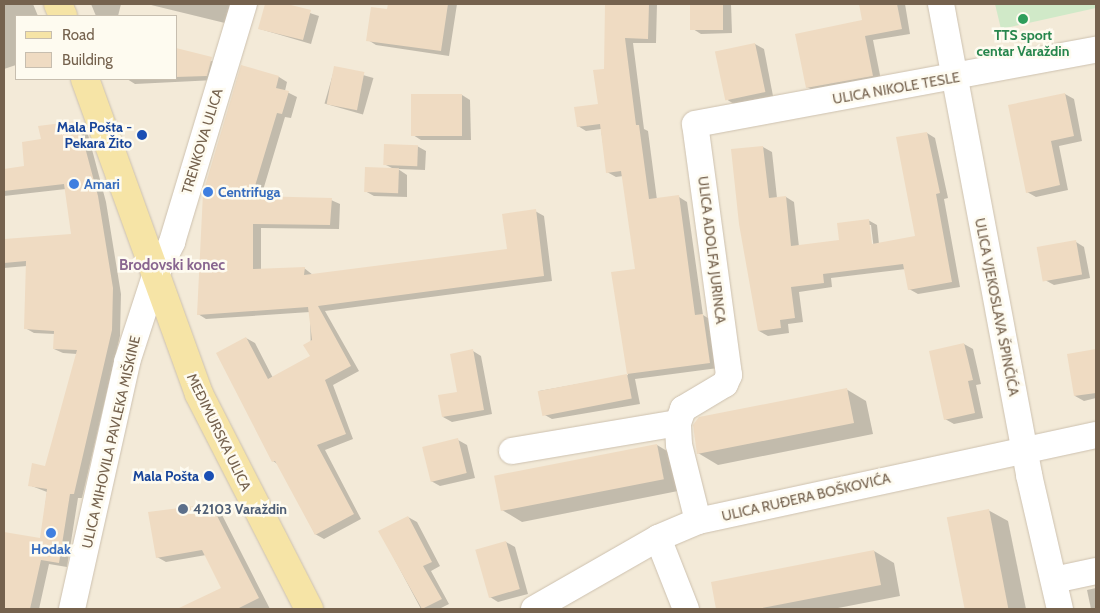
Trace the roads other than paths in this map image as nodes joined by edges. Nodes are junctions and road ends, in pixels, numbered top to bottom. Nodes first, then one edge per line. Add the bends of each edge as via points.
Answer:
1 (244, 4) edge
2 (941, 4) edge
3 (1096, 50) edge
4 (954, 78) junction
5 (86, 80) edge
6 (695, 124) joint
7 (155, 276) junction
8 (678, 423) junction
9 (1096, 435) edge
10 (1024, 449) junction
11 (512, 451) dead end
12 (698, 521) junction
13 (658, 538) junction
14 (1096, 571) edge
15 (1054, 580) junction
16 (72, 609) edge
17 (309, 609) edge
18 (534, 609) edge
19 (686, 609) edge
20 (1060, 609) edge

1 - 7 street, TRENKOVA ULICA via 172,242
2 - 4 street, ULICA VJEKOSLAVA ŠPINČIĆA
3 - 4 street, ULICA NIKOLE TESLE
4 - 6 street, ULICA NIKOLE TESLE
4 - 10 street, ULICA VJEKOSLAVA ŠPINČIĆA
5 - 7 main road, MEĐIMURSKA ULICA
6 - 8 street, ULICA ADOLFA JURINCA via 729,375 725,384 683,408
7 - 16 street, ULICA MIHOVILA PAVLEKA MIŠKINE via 127,362
7 - 17 main road, MEĐIMURSKA ULICA via 199,394
8 - 11 street
8 - 12 street via 679,445
9 - 10 street, ULICA RUĐERA BOŠKOVIĆA
10 - 12 street, ULICA RUĐERA BOŠKOVIĆA
10 - 15 street, ULICA VJEKOSLAVA ŠPINČIĆA
12 - 13 street, ULICA RUĐERA BOŠKOVIĆA
13 - 18 street, ULICA RUĐERA BOŠKOVIĆA
13 - 19 street
14 - 15 street
15 - 20 street, ULICA VJEKOSLAVA ŠPINČIĆA

